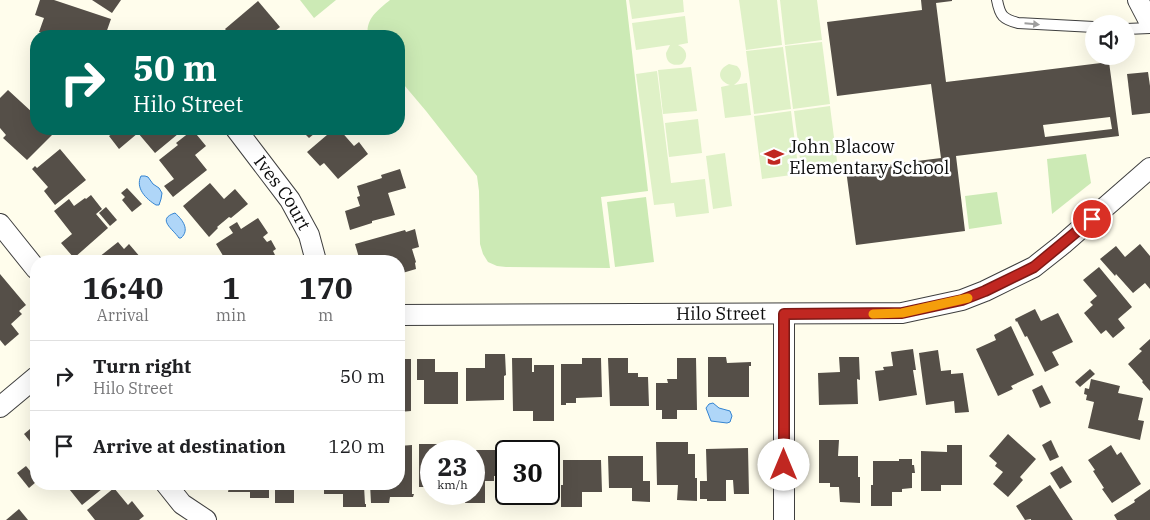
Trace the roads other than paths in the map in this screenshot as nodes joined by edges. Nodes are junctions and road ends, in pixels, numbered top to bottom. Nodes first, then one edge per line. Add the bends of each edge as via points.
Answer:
1 (997, 0) edge
2 (1138, 0) edge
3 (1150, 23) edge
4 (1085, 27) edge
5 (1150, 28) edge
6 (1135, 29) edge
7 (241, 135) edge
8 (1150, 168) edge
9 (0, 224) edge
10 (314, 255) edge
11 (30, 262) edge
12 (784, 314) junction
13 (405, 316) edge
14 (30, 382) edge
15 (0, 407) edge
16 (171, 490) edge
17 (206, 520) edge
18 (784, 520) edge

1 -> 4 lane via 1001,15 1007,20
2 - 3 street
5 - 6 lane
7 - 10 street, Ives Court via 290,200 309,235
8 - 12 street, Hilo Street via 1034,267 985,291 962,300 902,313
9 - 11 street
12 - 13 street, Hilo Street
12 - 18 street
14 - 15 street
16 - 17 street via 182,504

